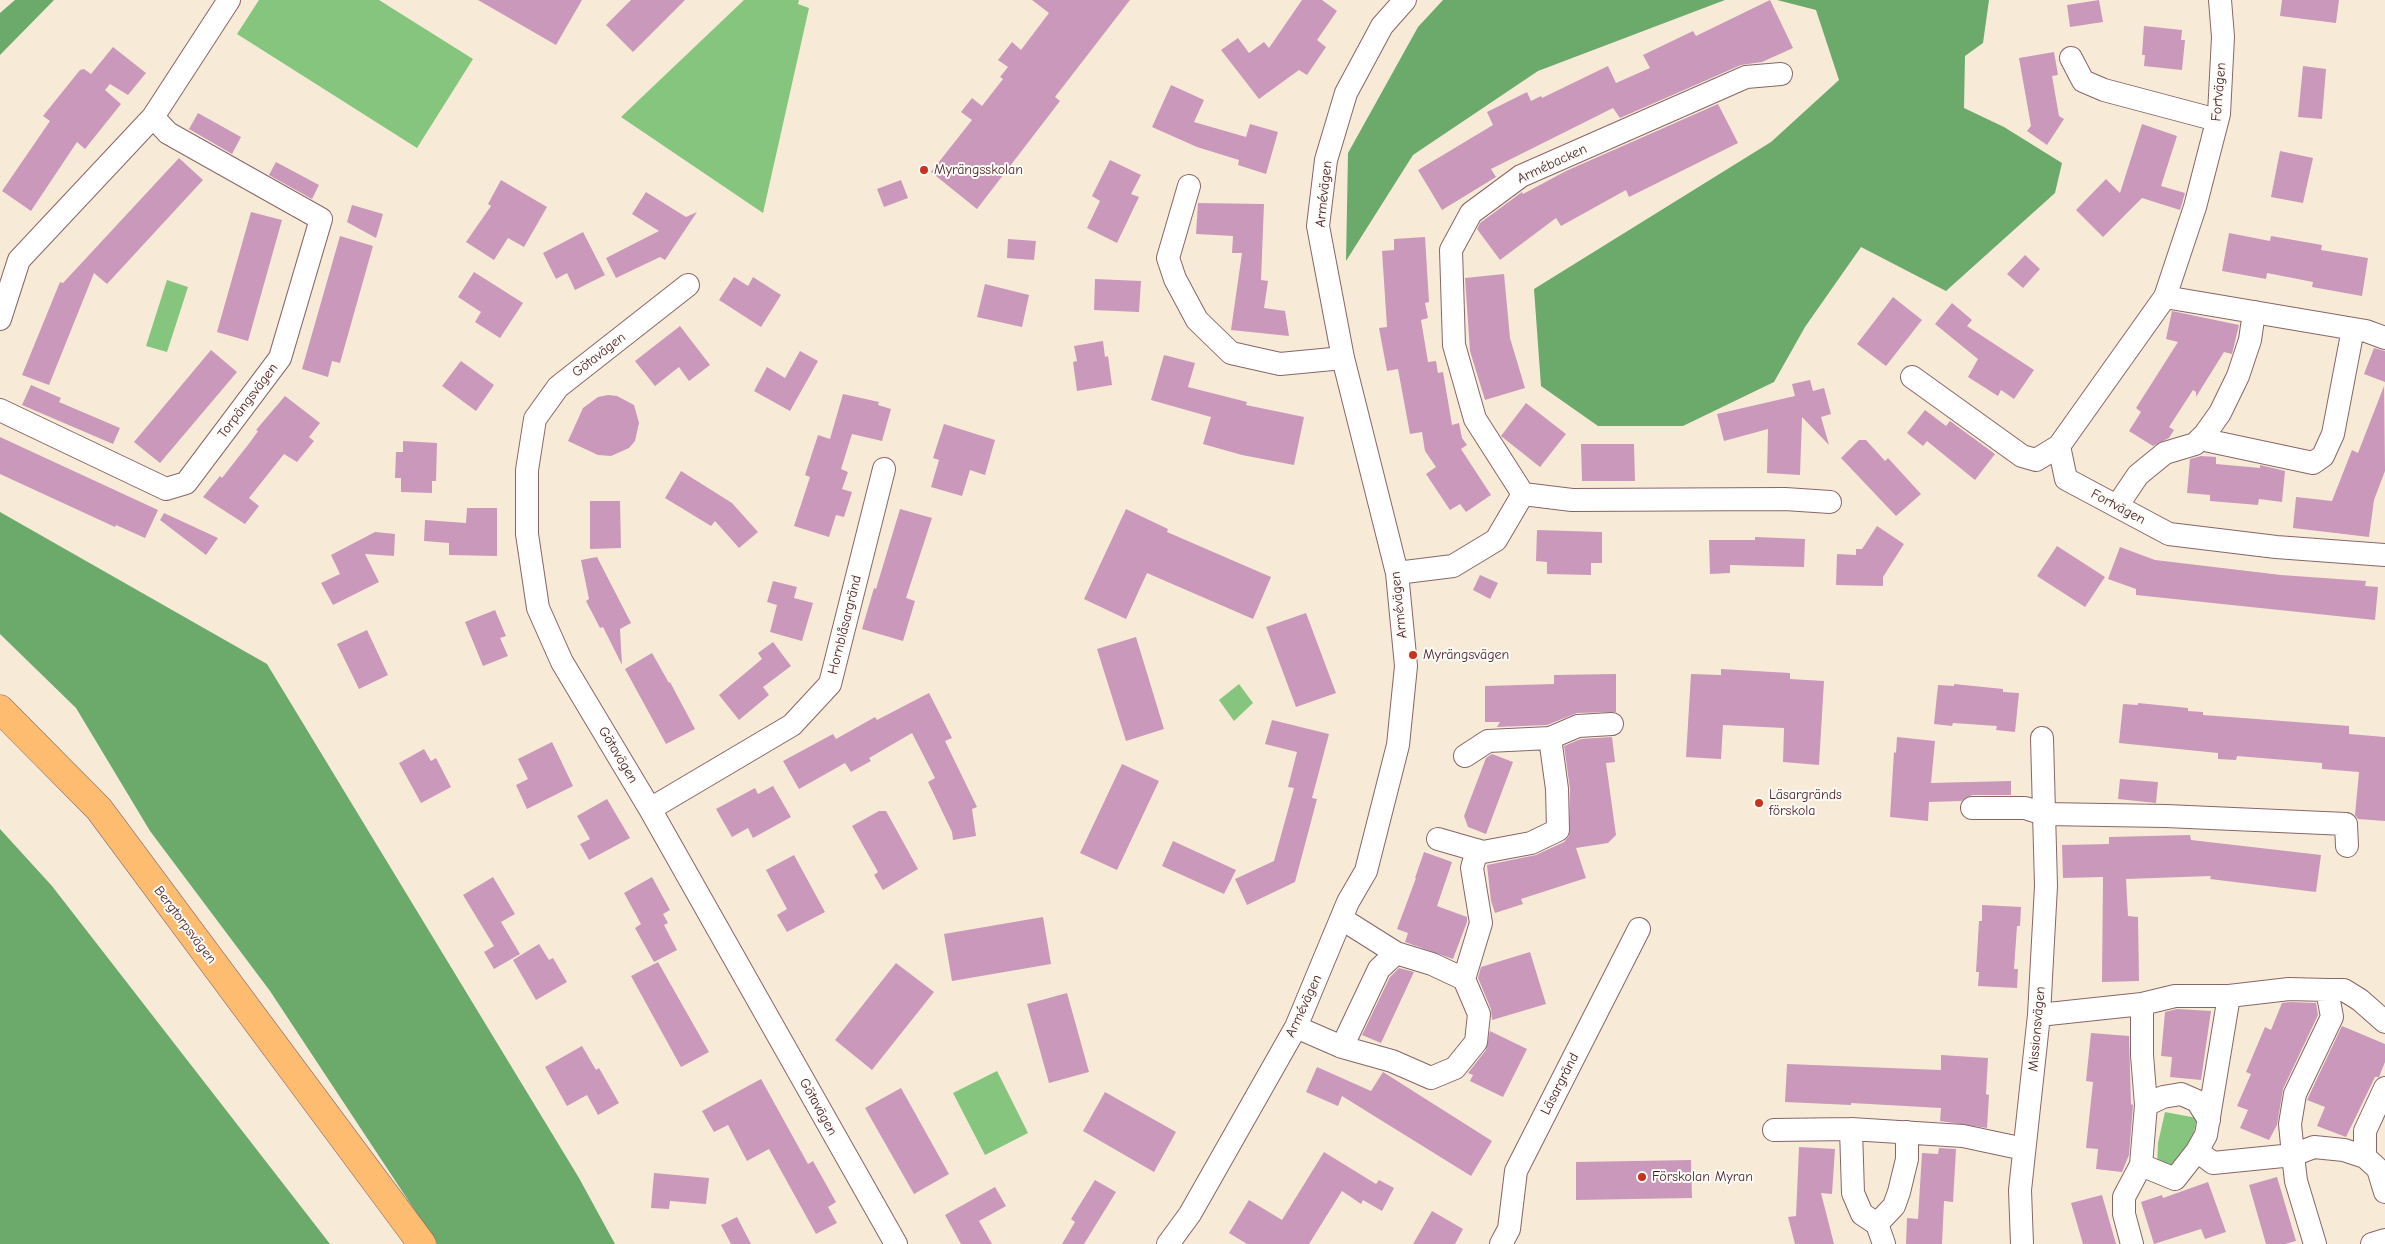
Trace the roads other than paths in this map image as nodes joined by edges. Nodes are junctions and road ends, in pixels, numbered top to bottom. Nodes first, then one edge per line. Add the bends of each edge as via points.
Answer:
1 (229, 0) edge
2 (1404, 0) edge
3 (2220, 0) edge
4 (2072, 58) dead end
5 (1781, 74) dead end
6 (153, 117) junction
7 (2217, 120) junction
8 (1189, 186) dead end
9 (688, 285) dead end
10 (2165, 297) junction
11 (2254, 312) junction
12 (0, 319) edge
13 (2353, 329) junction
14 (2385, 338) edge
15 (1343, 358) junction
16 (1912, 377) dead end
17 (0, 410) edge
18 (2200, 439) junction
19 (2059, 446) junction
20 (884, 469) dead end
21 (1523, 494) junction
22 (1830, 502) dead end
23 (2117, 506) junction
24 (2385, 555) edge
25 (1397, 573) junction
26 (0, 708) edge
27 (1612, 724) dead end
28 (1550, 738) junction
29 (2042, 738) dead end
30 (1465, 756) dead end
31 (1972, 808) dead end
32 (650, 809) junction
33 (2044, 814) junction
34 (1438, 839) dead end
35 (2347, 846) dead end
36 (1477, 850) junction
37 (1342, 919) junction
38 (1639, 930) dead end
39 (1396, 953) junction
40 (1464, 980) junction
41 (2327, 990) junction
42 (2229, 996) junction
43 (2142, 1004) junction
44 (2039, 1015) junction
45 (2385, 1022) edge
46 (1296, 1026) junction
47 (1342, 1047) junction
48 (2385, 1088) edge
49 (2146, 1105) junction
50 (2209, 1120) junction
51 (1851, 1129) junction
52 (1774, 1130) dead end
53 (1907, 1132) junction
54 (2024, 1149) junction
55 (2197, 1151) junction
56 (356, 1154) junction
57 (2293, 1155) junction
58 (2376, 1164) edge
59 (2141, 1165) junction
60 (2385, 1192) edge
61 (1881, 1234) edge
62 (2385, 1240) edge
63 (404, 1244) edge
64 (422, 1244) edge
65 (896, 1244) edge
66 (1168, 1244) edge
67 (1501, 1244) edge
68 (2022, 1244) edge
69 (2132, 1244) edge
70 (2315, 1244) edge
71 (2372, 1244) edge

1 - 6 street
2 - 15 street, Armévägen via 1382,26 1346,93 1326,160 1318,226
3 - 7 street, Fortvägen via 2223,37
4 - 7 street via 2083,81 2104,90
5 - 21 street, Armébacken via 1746,77 1521,176 1471,213 1451,250 1454,345 1475,419
6 - 12 street via 19,260
6 - 17 street, Torpängsvägen via 168,133 321,219 280,358 186,483 166,488
7 - 10 street, Fortvägen via 2195,207
8 - 15 street via 1168,258 1196,320 1231,353 1280,364
9 - 32 street, Götavägen via 558,387 535,419 528,470 527,534 538,608 562,662
10 - 11 street
10 - 19 street, Fortvägen
11 - 13 street
11 - 18 street via 2250,340 2238,376 2220,413
13 - 14 street
13 - 18 street via 2333,434 2322,456 2313,463
15 - 25 street, Armévägen
16 - 19 street via 2022,456 2036,460
18 - 23 street via 2195,444 2165,453 2138,475
19 - 23 street, Fortvägen via 2066,479
20 - 32 street, Hornblåsargränd via 830,684 792,725
21 - 22 street via 1572,500 1785,499
21 - 25 street via 1496,540 1453,566
23 - 24 street, Fortvägen via 2169,534 2276,547
25 - 37 street, Armévägen via 1406,666 1398,746 1366,871
26 - 56 main road, Bergtorpsvägen via 99,809
27 - 28 street via 1578,726
28 - 30 street via 1488,741
28 - 36 street via 1557,789 1558,830 1531,843 1483,852
29 - 33 street, Missionsvägen
31 - 33 street via 2025,808
32 - 65 street, Götavägen
33 - 35 street via 2346,824
33 - 44 street, Missionsvägen via 2046,886
34 - 36 street
36 - 40 street via 1472,868 1481,923
37 - 39 street
37 - 46 street, Armévägen
38 - 67 street, Läsargränd via 1516,1171 1509,1229
39 - 40 street via 1432,964
39 - 47 street via 1379,969
40 - 47 street via 1479,1014 1476,1042 1456,1068 1430,1078 1392,1061
41 - 42 street via 2289,988
41 - 45 street via 2344,990
41 - 57 street via 2332,1017 2295,1094 2290,1124
42 - 43 street via 2175,996
42 - 50 street
43 - 44 street
43 - 49 street
44 - 54 street, Missionsvägen
46 - 47 street
46 - 66 street, Armévägen via 1190,1214
48 - 58 street via 2365,1131
49 - 50 street via 2163,1097 2181,1094 2197,1101
49 - 59 street
50 - 55 street via 2206,1135
51 - 52 street
51 - 53 street
51 - 61 street via 1853,1193 1862,1214
53 - 54 street via 1963,1136
53 - 61 street via 1907,1159 1899,1192
54 - 68 street, Missionsvägen via 2020,1190
55 - 57 street via 2213,1163
55 - 59 street via 2176,1178
56 - 63 main road, Bergtorpsvägen
56 - 64 main road, Bergtorpsvägen
57 - 58 street via 2314,1147 2344,1150
57 - 70 street via 2296,1181
58 - 60 street
59 - 69 street via 2124,1197 2124,1214
62 - 71 street

